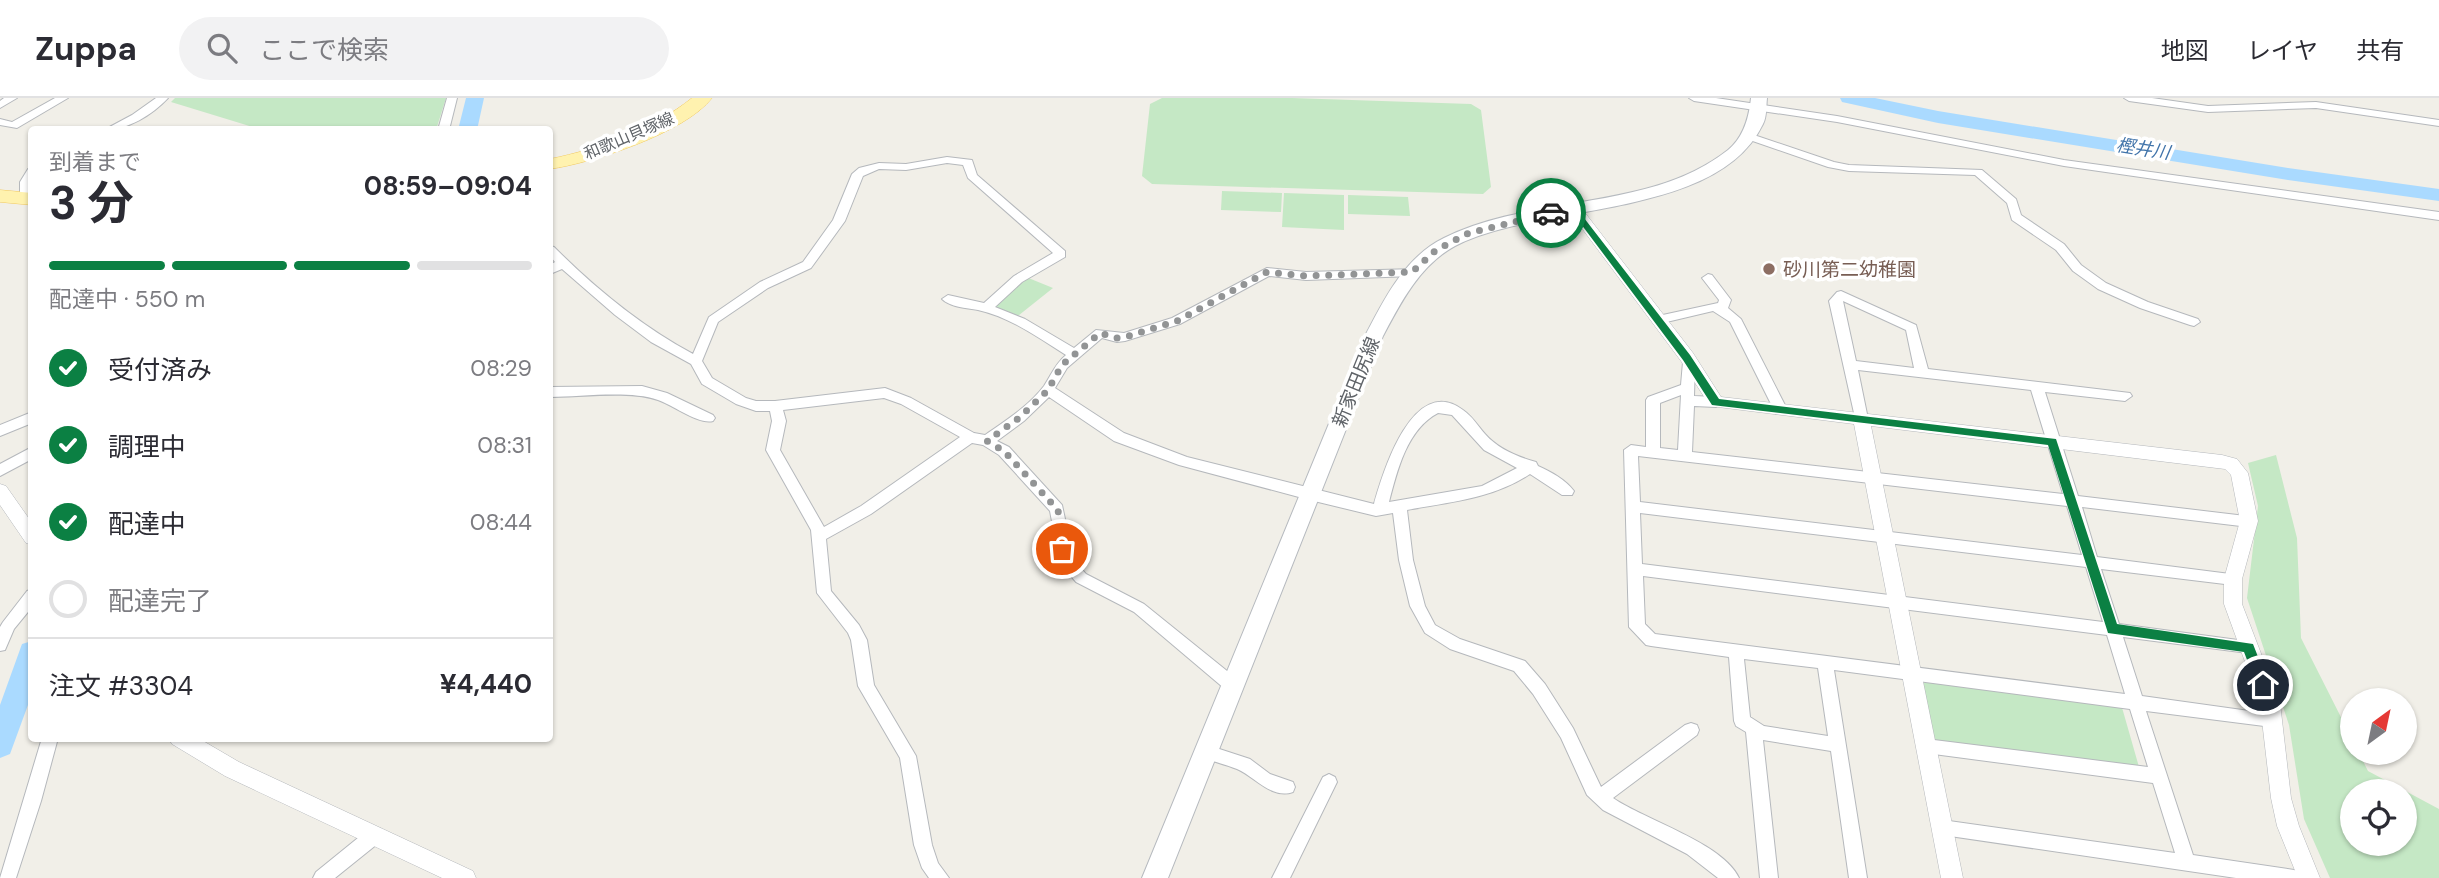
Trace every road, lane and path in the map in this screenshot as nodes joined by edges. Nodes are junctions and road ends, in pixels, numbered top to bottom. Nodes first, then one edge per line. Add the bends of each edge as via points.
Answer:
1 (12, 98) edge
2 (63, 98) edge
3 (163, 98) edge
4 (452, 98) edge
5 (704, 98) edge
6 (1694, 98) edge
7 (2129, 98) edge
8 (0, 105) edge
9 (1758, 105) edge
10 (0, 122) edge
11 (2439, 122) edge
12 (117, 126) edge
13 (444, 126) edge
14 (1748, 136) junction
15 (553, 163) edge
16 (0, 196) edge
17 (28, 198) edge
18 (1574, 208) junction
19 (2439, 216) edge
20 (553, 253) edge
21 (562, 262) junction
22 (553, 268) edge
23 (1412, 272) junction
24 (1708, 278) dead end
25 (948, 299) dead end
26 (986, 308) junction
27 (1721, 309) junction
28 (1658, 320) junction
29 (2193, 322) dead end
30 (1075, 354) junction
31 (696, 361) junction
32 (1689, 362) junction
33 (1851, 365) junction
34 (1922, 373) junction
35 (2036, 385) junction
36 (1048, 390) junction
37 (553, 392) edge
38 (1688, 394) junction
39 (2125, 396) dead end
40 (1716, 402) junction
41 (775, 406) junction
42 (1781, 411) junction
43 (708, 418) dead end
44 (28, 419) edge
45 (1861, 419) junction
46 (0, 431) edge
47 (970, 437) junction
48 (987, 441) junction
49 (2052, 442) junction
50 (1653, 452) junction
51 (28, 454) edge
52 (1685, 454) junction
53 (1531, 466) junction
54 (0, 471) edge
55 (1873, 478) junction
56 (1567, 491) dead end
57 (1310, 495) junction
58 (2, 499) edge
59 (2072, 500) junction
60 (1399, 506) junction
61 (1633, 507) junction
62 (1380, 509) junction
63 (2249, 521) junction
64 (28, 533) edge
65 (818, 537) junction
66 (1885, 537) junction
67 (2092, 563) junction
68 (1635, 569) junction
69 (2233, 579) junction
70 (28, 600) edge
71 (1898, 602) junction
72 (2112, 629) junction
73 (0, 645) edge
74 (2248, 647) junction
75 (1736, 650) junction
76 (1825, 661) junction
77 (1911, 672) junction
78 (1231, 684) junction
79 (2135, 701) junction
80 (2272, 719) junction
81 (1691, 730) dead end
82 (1754, 730) junction
83 (49, 742) edge
84 (186, 742) edge
85 (1838, 745) junction
86 (1926, 746) junction
87 (1204, 751) junction
88 (2158, 776) junction
89 (1329, 782) dead end
90 (1287, 787) dead end
91 (1601, 797) junction
92 (1942, 828) junction
93 (375, 835) junction
94 (2184, 867) edge
95 (7, 878) edge
96 (322, 878) edge
97 (465, 878) edge
98 (940, 878) edge
99 (1155, 878) edge
100 (1281, 878) edge
101 (1730, 878) edge
102 (1769, 878) edge
103 (1858, 878) edge
104 (1952, 878) edge
105 (2294, 878) edge
106 (2309, 878) edge

1 - 8 street
2 - 10 street via 13,126
3 - 12 street
4 - 13 street
5 - 15 main road, 和歌山貝塚線 via 606,149
6 - 9 street
7 - 11 street via 2208,109 2316,105
9 - 14 main road, 新家田尻線
9 - 19 street via 2116,171
14 - 18 main road, 新家田尻線 via 1725,161 1693,178
14 - 29 street via 1849,168 1978,172 2012,202 2016,217 2060,247 2077,268 2102,286
16 - 17 main road
18 - 23 main road, 新家田尻線 via 1469,233 1436,250
18 - 28 street
20 - 21 street
21 - 22 street
21 - 31 street via 619,312
23 - 30 street via 1306,276 1267,272 1177,321 1125,337 1100,333
23 - 57 main road, 新家田尻線 via 1374,336
24 - 27 street via 1725,300
25 - 26 street
26 - 30 street
26 - 31 street via 1018,279 1061,254 972,176 968,162 870,167 858,174 839,221 807,265 764,285 713,320
27 - 28 street via 1715,306
27 - 42 street via 1735,319
28 - 32 street
30 - 36 street via 1057,371
31 - 41 street via 707,381 719,390 756,406
32 - 38 street
32 - 40 street
33 - 34 street
33 - 34 street via 1835,301 1841,295 1912,328
33 - 45 street
34 - 35 street
35 - 39 street
35 - 49 street
36 - 48 street
36 - 57 street via 1119,438
37 - 43 street via 642,391
38 - 40 street
38 - 50 street via 1653,400
38 - 52 street
40 - 42 street
41 - 47 street via 885,393
41 - 65 street via 779,421 773,450
42 - 45 street
44 - 46 street
45 - 49 street
45 - 55 street
47 - 48 street
47 - 65 street via 866,510
48 - 78 street via 1004,451 1057,509 1067,563 1080,578 1139,608
49 - 59 street
49 - 63 street via 2231,464 2239,473
50 - 52 street
50 - 61 street via 1631,450
51 - 54 street
52 - 55 street
53 - 56 street
53 - 60 street via 1483,491
53 - 62 street via 1487,445 1458,413 1436,409 1427,413 1400,446
55 - 59 street
55 - 66 street
57 - 62 street
57 - 78 main road, 新家田尻線
58 - 64 street
59 - 63 street
59 - 67 street
60 - 62 street
60 - 91 street via 1406,560 1418,606 1430,629 1455,644 1519,666 1567,733
61 - 66 street
61 - 68 street
63 - 69 street
65 - 98 street via 824,593 854,629 866,686 908,757 923,845
66 - 67 street
66 - 71 street
67 - 69 street
67 - 72 street
68 - 71 street
68 - 75 street via 1637,627 1651,640
69 - 74 street via 2233,604
70 - 73 street
71 - 72 street
71 - 77 street
72 - 74 street
72 - 79 street
74 - 80 street
75 - 76 street
75 - 82 street via 1742,721
76 - 77 street
76 - 85 street
77 - 79 street
77 - 86 street
78 - 87 main road, 新家田尻線
79 - 80 street
79 - 88 street
80 - 106 street via 2281,798
81 - 91 street
82 - 85 street
82 - 102 street
83 - 95 street
84 - 93 street via 232,769
85 - 103 street
86 - 88 street
86 - 92 street
87 - 90 street via 1244,764 1265,780
87 - 99 main road, 新家田尻線
88 - 94 street
89 - 100 street
91 - 101 street via 1609,806 1693,848
92 - 94 street
92 - 104 street
93 - 96 street
93 - 97 street
94 - 105 street

